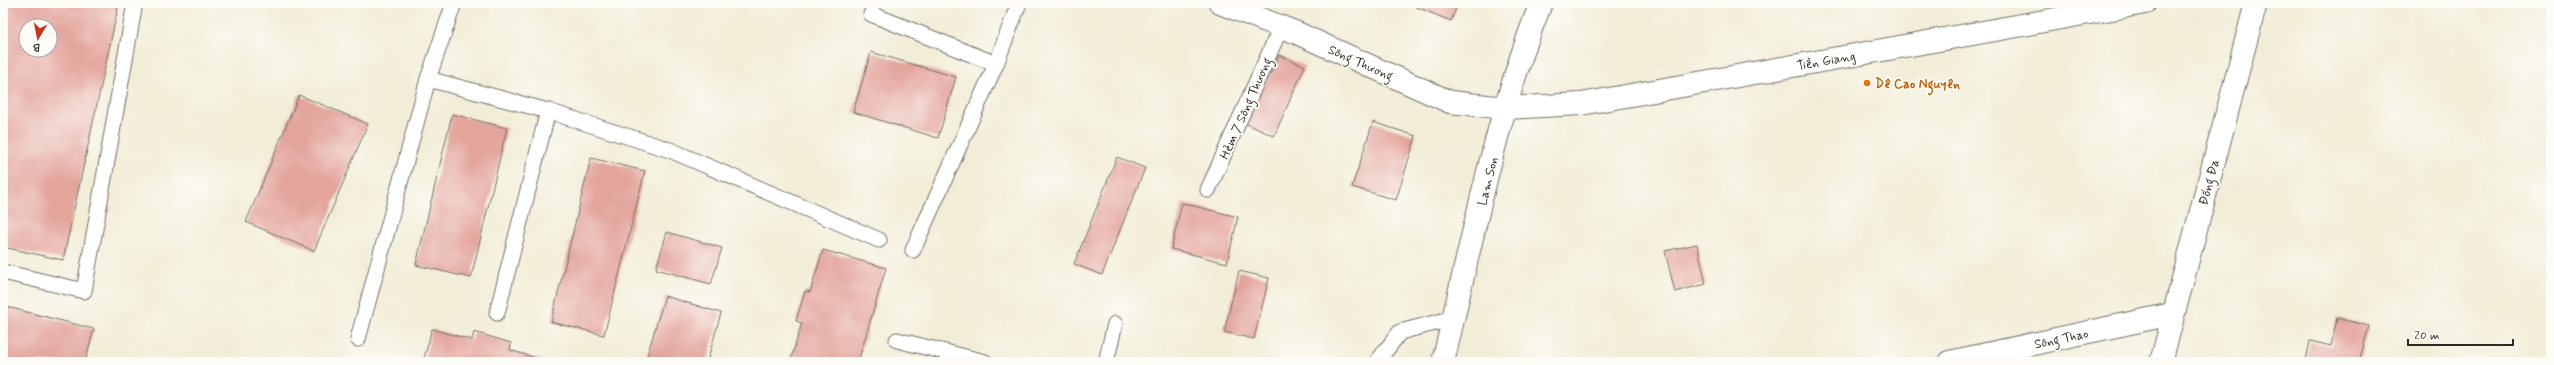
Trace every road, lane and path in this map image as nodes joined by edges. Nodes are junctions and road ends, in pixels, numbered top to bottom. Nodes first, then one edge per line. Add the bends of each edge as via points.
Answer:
1 (135, 3) edge
2 (454, 3) edge
3 (1019, 3) edge
4 (1220, 3) edge
5 (1541, 3) edge
6 (2146, 3) edge
7 (2256, 3) edge
8 (871, 14) dead end
9 (1281, 27) junction
10 (996, 64) junction
11 (428, 79) junction
12 (1505, 108) junction
13 (548, 111) junction
14 (1208, 190) dead end
15 (879, 240) dead end
16 (913, 250) dead end
17 (3, 272) edge
18 (497, 313) dead end
19 (2172, 314) junction
20 (1454, 318) junction
21 (1115, 324) dead end
22 (358, 339) dead end
23 (897, 340) dead end
24 (985, 362) edge
25 (1106, 362) edge
26 (1377, 362) edge
27 (1443, 362) edge
28 (1949, 362) edge
29 (2160, 362) edge

1 - 17 lane via 84,291
2 - 11 lane
3 - 10 lane
4 - 9 street, Sông Thương
5 - 12 street, Lam Son via 1521,52
6 - 12 street, Tiền Giang via 1581,104
7 - 19 street, Đống Đa
8 - 10 lane
9 - 12 street, Sông Thương via 1450,102
9 - 14 lane, Hẻm 7 Sông Thương
10 - 16 lane
11 - 13 lane
11 - 22 lane
12 - 20 street, Lam Son
13 - 15 lane via 670,150
13 - 18 lane
19 - 28 street, Sông Thao
19 - 29 street, Đống Đa
20 - 26 lane via 1400,332
20 - 27 street, Lam Son
21 - 25 lane
23 - 24 lane

